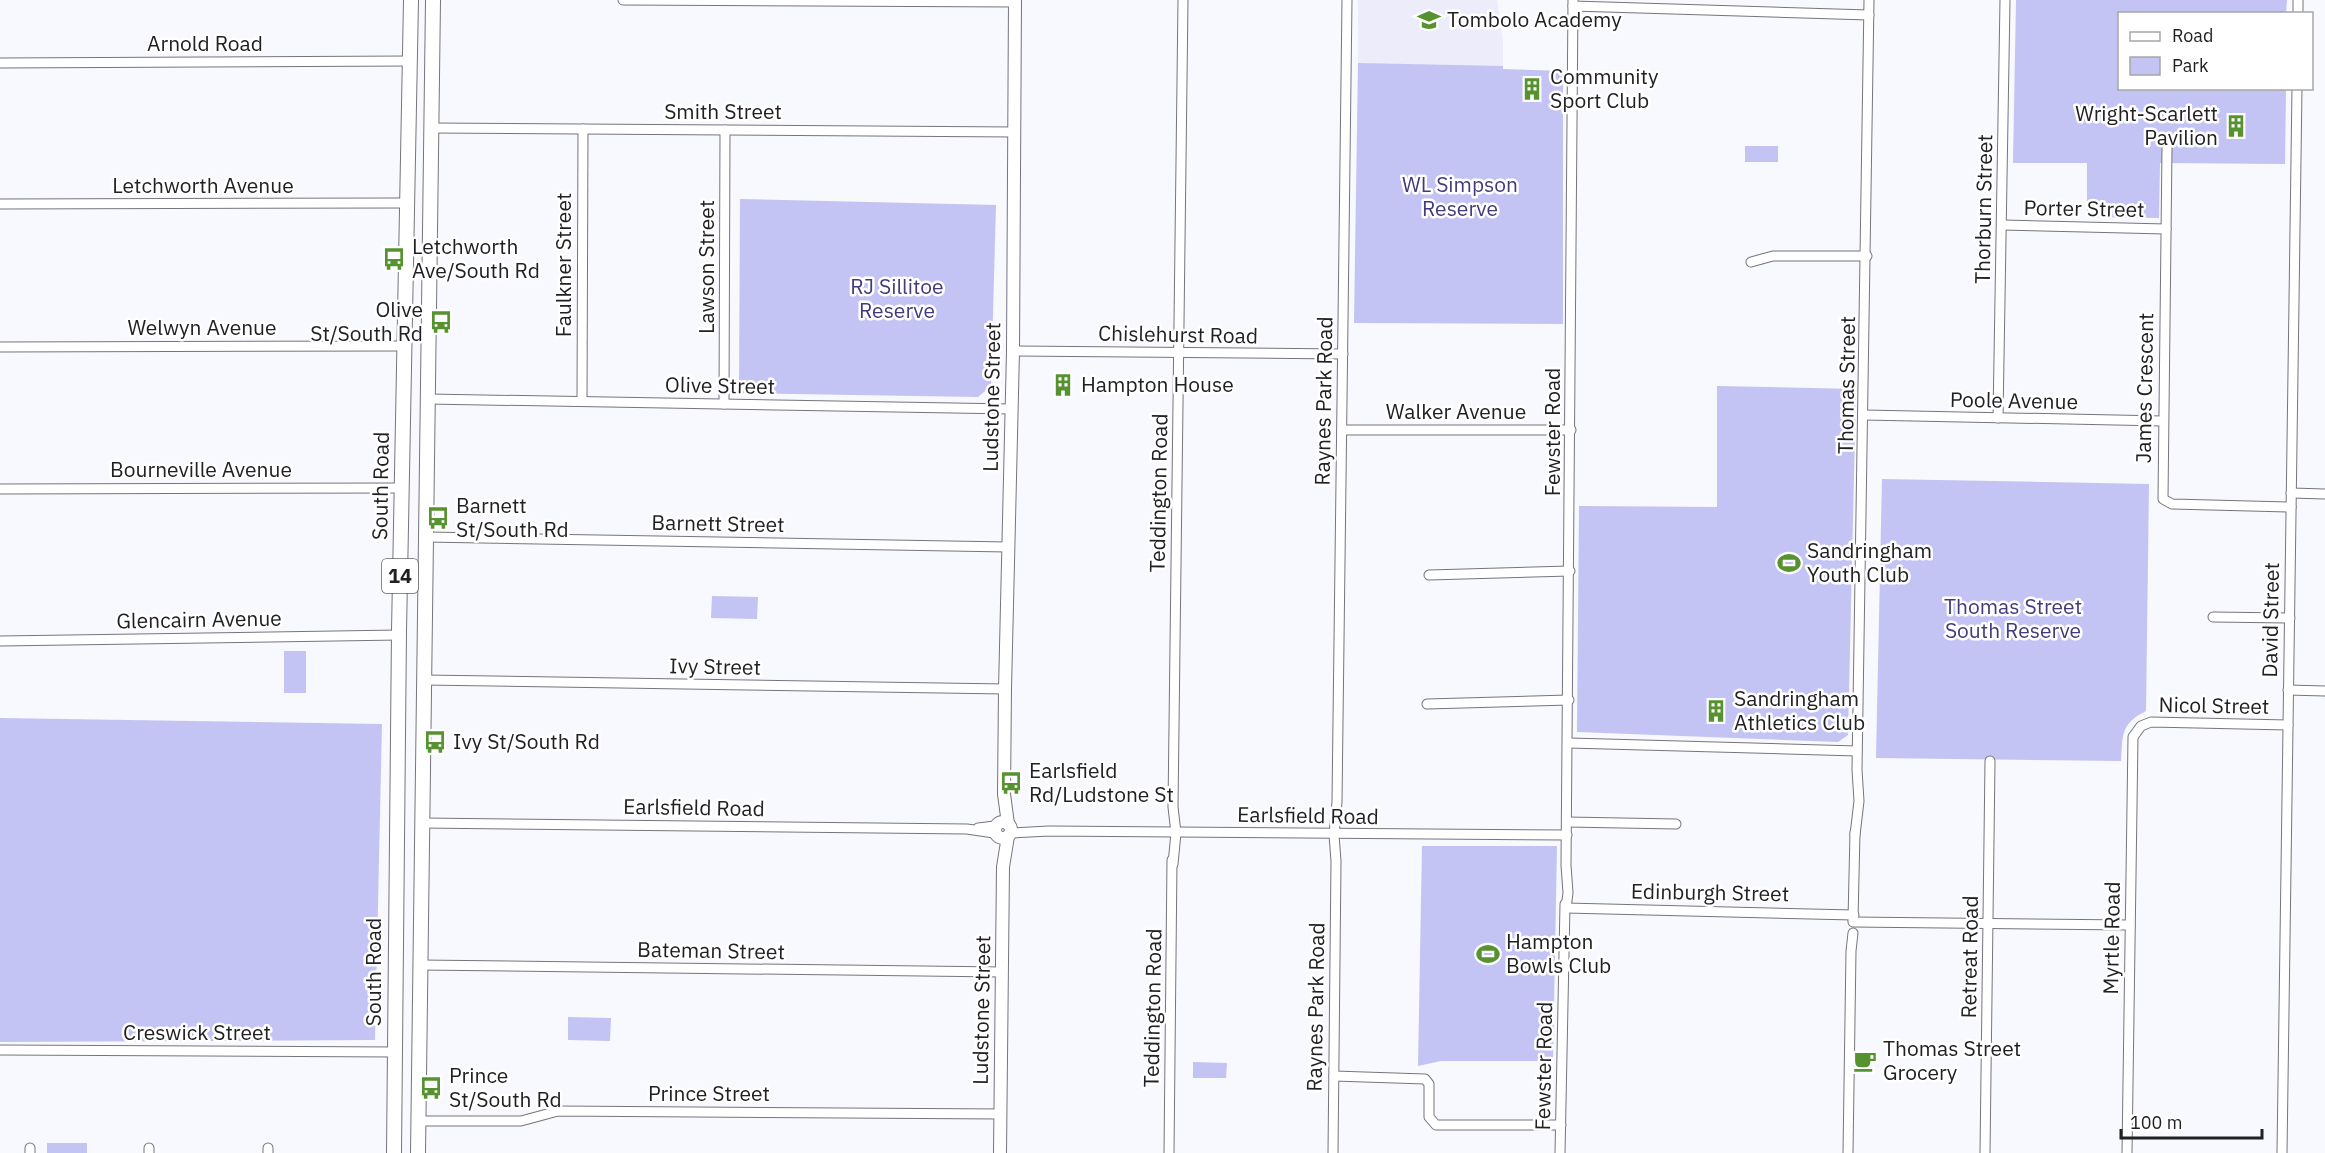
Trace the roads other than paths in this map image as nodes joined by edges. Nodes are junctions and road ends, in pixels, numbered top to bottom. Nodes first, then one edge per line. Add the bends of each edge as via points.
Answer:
1 (411, 0) edge
2 (433, 0) edge
3 (623, 0) edge
4 (1183, 0) edge
5 (1347, 0) edge
6 (1869, 0) edge
7 (2005, 0) edge
8 (1015, 1) edge
9 (1573, 3) edge
10 (1869, 15) junction
11 (410, 61) junction
12 (0, 63) edge
13 (2297, 90) edge
14 (432, 128) junction
15 (583, 129) junction
16 (725, 130) junction
17 (1015, 132) junction
18 (2167, 148) dead end
19 (406, 203) junction
20 (0, 204) edge
21 (2002, 225) junction
22 (2166, 229) junction
23 (1867, 256) junction
24 (1751, 262) dead end
25 (0, 346) edge
26 (404, 346) junction
27 (1013, 351) junction
28 (1179, 352) junction
29 (1342, 354) junction
30 (403, 398) junction
31 (428, 399) junction
32 (582, 401) junction
33 (724, 404) junction
34 (1012, 409) junction
35 (1864, 415) junction
36 (1998, 418) junction
37 (2163, 421) junction
38 (1342, 430) junction
39 (1571, 430) junction
40 (402, 488) junction
41 (0, 489) edge
42 (2291, 493) junction
43 (2325, 494) edge
44 (2291, 507) junction
45 (426, 537) junction
46 (1008, 547) junction
47 (1570, 571) junction
48 (1429, 575) dead end
49 (2213, 617) dead end
50 (2290, 618) junction
51 (399, 635) junction
52 (0, 641) edge
53 (424, 680) junction
54 (1005, 689) junction
55 (2288, 690) junction
56 (2325, 691) edge
57 (1569, 700) junction
58 (1427, 704) dead end
59 (2288, 725) junction
60 (2141, 726) joint
61 (1569, 743) junction
62 (1857, 751) junction
63 (1990, 761) dead end
64 (396, 822) junction
65 (1567, 822) junction
66 (421, 823) junction
67 (1676, 824) dead end
68 (1003, 830) junction
69 (1173, 832) junction
70 (1337, 835) junction
71 (1567, 835) junction
72 (1566, 908) junction
73 (1854, 918) junction
74 (1988, 924) junction
75 (2130, 925) junction
76 (420, 965) junction
77 (1002, 972) junction
78 (0, 1050) edge
79 (395, 1052) junction
80 (1334, 1076) junction
81 (1001, 1114) junction
82 (418, 1120) junction
83 (1561, 1125) junction
84 (394, 1153) edge
85 (418, 1153) edge
86 (1000, 1153) edge
87 (1169, 1153) edge
88 (1333, 1153) edge
89 (1560, 1153) edge
90 (1848, 1153) edge
91 (1985, 1153) edge
92 (2127, 1153) edge
93 (2282, 1153) edge

1 - 11 main road, South Road / 14
2 - 14 main road, 14
3 - 8 street
4 - 28 street, Teddington Road
5 - 29 street, Raynes Park Road
6 - 10 street, Thomas Street
7 - 21 street, Thorburn Street
8 - 17 street, Ludstone Street
9 - 10 street
9 - 39 street, Fewster Road
10 - 23 street, Thomas Street
11 - 12 street, Arnold Road
11 - 19 main road, South Road / 14
13 - 42 street, David Street
14 - 15 street, Smith Street
14 - 31 main road, 14
15 - 16 street, Smith Street
15 - 32 street, Faulkner Street
16 - 17 street, Smith Street
16 - 33 street, Lawson Street
17 - 27 street, Ludstone Street
18 - 22 street, James Crescent
19 - 20 street, Letchworth Avenue
19 - 26 main road, South Road / 14
21 - 22 street, Porter Street
21 - 36 street, Thorburn Street
22 - 37 street, James Crescent
23 - 24 street via 1773,256
23 - 35 street, Thomas Street
25 - 26 street, Welwyn Avenue
26 - 30 main road, South Road / 14
27 - 28 street, Chislehurst Road
27 - 34 street, Ludstone Street
28 - 29 street, Chislehurst Road
28 - 69 street, Teddington Road
29 - 38 street, Raynes Park Road
30 - 31 main road
30 - 40 main road, South Road / 14
31 - 32 street, Olive Street
31 - 45 main road, 14
32 - 33 street, Olive Street
33 - 34 street, Olive Street
34 - 46 street, Ludstone Street
35 - 36 street, Poole Avenue
35 - 62 street, Thomas Street
36 - 37 street, Poole Avenue
37 - 44 street, James Crescent via 2162,488 2167,503
38 - 39 street, Walker Avenue
38 - 70 street, Raynes Park Road
39 - 47 street, Fewster Road
40 - 41 street, Bourneville Avenue
40 - 51 main road, South Road / 14
42 - 43 street
42 - 44 street, David Street
44 - 50 street, David Street
45 - 46 street, Barnett Street
45 - 53 main road, 14
46 - 54 street, Ludstone Street
47 - 48 street
47 - 57 street, Fewster Road
49 - 50 street
50 - 55 street, David Street
51 - 52 street, Glencairn Avenue
51 - 64 main road, South Road / 14
53 - 54 street, Ivy Street
53 - 66 main road, 14
54 - 68 street, Ludstone Street
55 - 56 street
55 - 59 street, David Street
57 - 58 street
57 - 61 street, Fewster Road
59 - 60 street, Nicol Street via 2151,722
59 - 93 street, David Street
60 - 75 street, Myrtle Road via 2133,737
61 - 62 street
61 - 65 street, Fewster Road
62 - 73 street, Thomas Street
63 - 74 street, Retreat Road
64 - 66 main road
64 - 79 main road, South Road / 14
65 - 67 street
65 - 71 street, Fewster Road
66 - 68 street, Earlsfield Road
66 - 76 main road, 14
68 - 69 street, Earlsfield Road
68 - 77 street, Ludstone Street
69 - 70 street, Earlsfield Road
69 - 87 street, Teddington Road
70 - 71 street, Earlsfield Road
70 - 80 street, Raynes Park Road
71 - 72 street, Fewster Road
72 - 73 street, Edinburgh Street
72 - 83 street, Fewster Road
73 - 74 street, Edinburgh Street
73 - 90 street, Thomas Street
74 - 75 street, Edinburgh Street
74 - 91 street, Retreat Road
75 - 92 street, Myrtle Road
76 - 77 street, Bateman Street
76 - 82 main road, 14
77 - 81 street, Ludstone Street
78 - 79 street, Creswick Street
79 - 84 main road, South Road / 14
80 - 83 street via 1425,1079 1430,1089 1429,1117 1436,1125
80 - 88 street, Raynes Park Road
81 - 82 street, Prince Street via 558,1111 521,1121
81 - 86 street, Ludstone Street
82 - 85 main road, 14
83 - 89 street, Fewster Road

